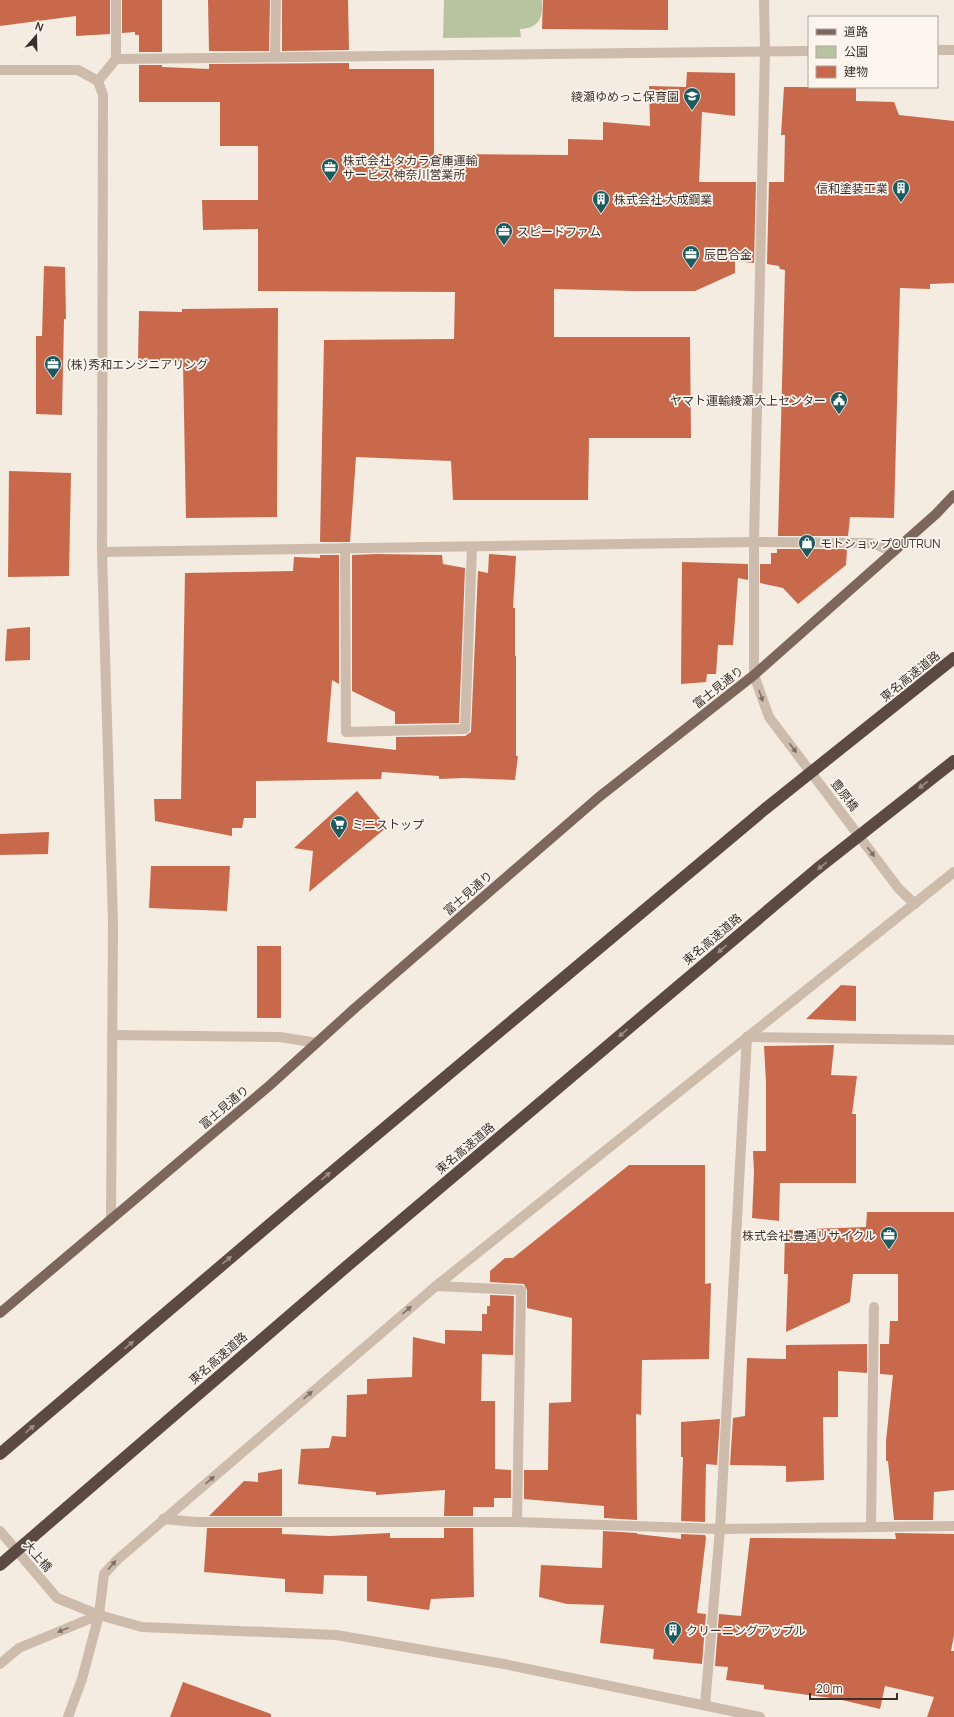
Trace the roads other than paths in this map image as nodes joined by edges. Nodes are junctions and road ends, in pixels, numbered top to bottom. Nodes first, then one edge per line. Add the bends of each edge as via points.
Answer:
1 (116, 0) edge
2 (276, 0) edge
3 (764, 0) edge
4 (938, 50) edge
5 (954, 50) edge
6 (765, 51) junction
7 (808, 51) edge
8 (275, 57) junction
9 (116, 58) junction
10 (0, 70) edge
11 (98, 81) junction
12 (954, 495) edge
13 (754, 542) junction
14 (472, 547) junction
15 (345, 548) junction
16 (102, 552) junction
17 (893, 552) junction
18 (954, 658) edge
19 (754, 675) junction
20 (954, 761) edge
21 (954, 872) edge
22 (915, 904) junction
23 (112, 1035) junction
24 (747, 1037) junction
25 (954, 1040) edge
26 (317, 1043) junction
27 (112, 1220) junction
28 (436, 1286) junction
29 (874, 1307) dead end
30 (0, 1313) edge
31 (0, 1454) edge
32 (163, 1519) junction
33 (517, 1522) junction
34 (954, 1526) edge
35 (871, 1527) junction
36 (720, 1529) junction
37 (0, 1531) edge
38 (0, 1565) edge
39 (100, 1615) junction
40 (0, 1664) edge
41 (705, 1705) junction
42 (68, 1717) edge
43 (760, 1717) edge

1 - 9 street
2 - 8 street
3 - 6 street, 豊原橋
4 - 5 street
6 - 7 street
6 - 8 street
6 - 13 street, 豊原橋
8 - 9 street
9 - 11 street
10 - 11 street via 78,70
11 - 16 street via 103,95
12 - 17 main road, 富士見通り
13 - 14 street
13 - 17 street via 872,543
13 - 19 street, 豊原橋
14 - 15 street
14 - 15 street via 465,729 346,732
15 - 16 street
16 - 23 street via 113,922
17 - 19 main road, 富士見通り
31 -> 18 highway, 東名高速道路 via 295,1202 765,809
19 -> 22 street, 豊原橋 via 769,717 899,889
19 - 26 main road, 富士見通り via 599,797
20 -> 38 highway, 東名高速道路 via 817,869 352,1261
21 - 22 street
22 - 24 street
23 - 26 street via 280,1037
23 - 27 street
24 - 25 street
24 - 28 street
24 - 36 street
26 - 27 main road, 富士見通り
27 - 30 main road, 富士見通り
32 -> 28 street
28 - 33 street via 522,1290
29 - 35 street
32 - 33 street via 204,1522
39 -> 32 street via 104,1574
33 - 36 street
34 - 35 street
35 - 36 street
36 - 41 street
37 - 39 street, 大上橋 via 57,1598
39 -> 40 street via 19,1648
39 - 41 street via 142,1627 336,1635 504,1664
39 - 42 street
41 - 43 street

